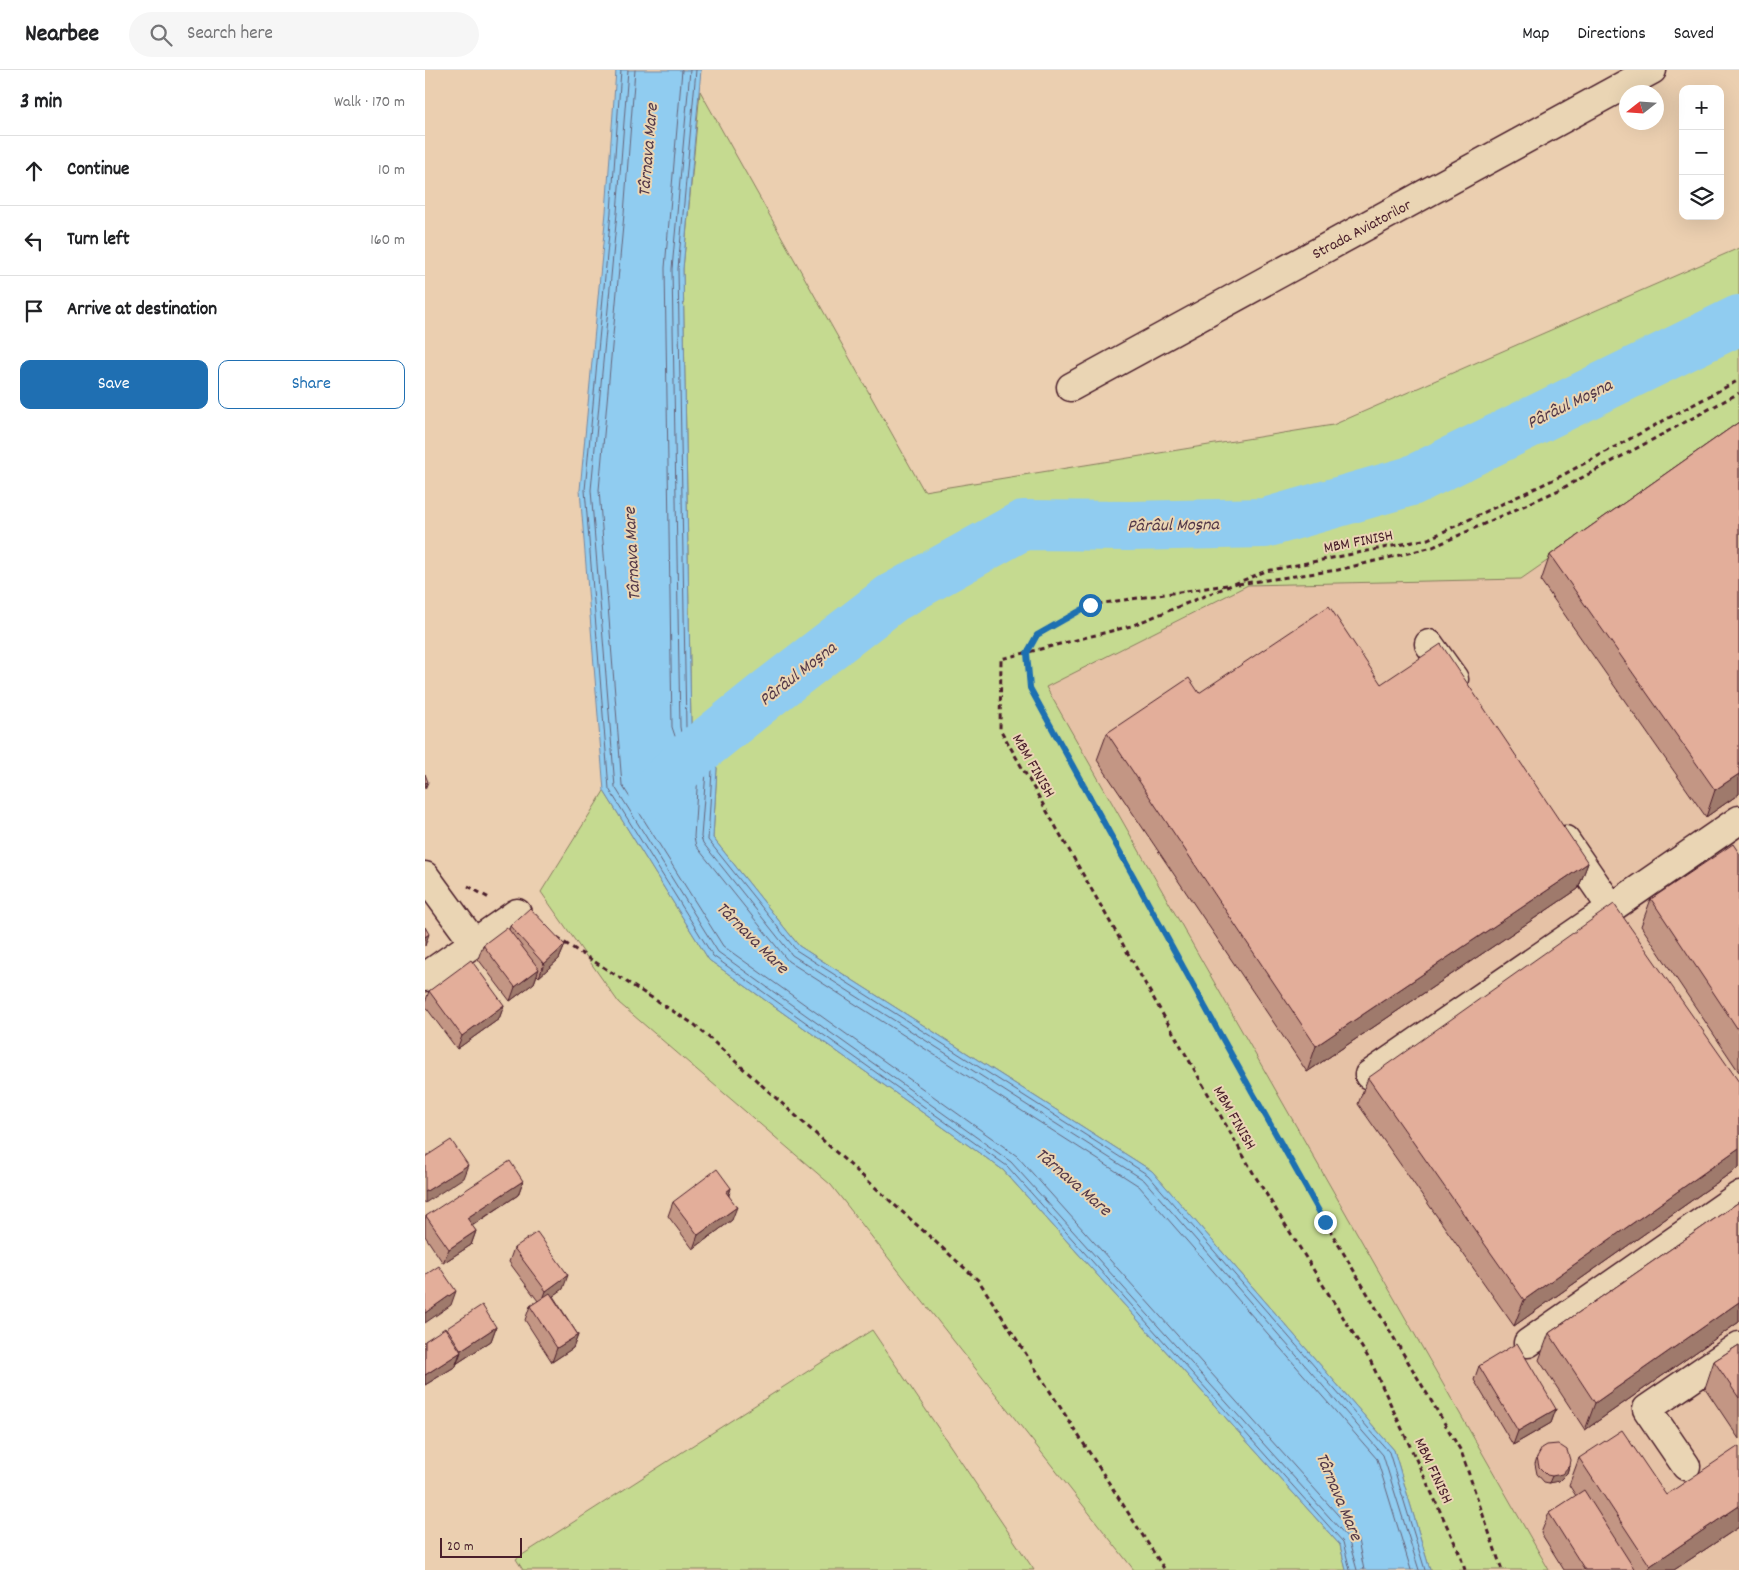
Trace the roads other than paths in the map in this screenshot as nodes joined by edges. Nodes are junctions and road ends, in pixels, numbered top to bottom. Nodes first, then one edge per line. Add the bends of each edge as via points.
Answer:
1 (1652, 70) edge
2 (1071, 387) dead end
3 (1429, 644) dead end
4 (1469, 701) edge
5 (1548, 816) edge
6 (1731, 835) edge
7 (425, 876) edge
8 (1611, 907) junction
9 (517, 913) road end
10 (473, 943) junction
11 (425, 977) edge
12 (1369, 1075) edge
13 (1739, 1196) edge
14 (1528, 1343) dead end
15 (1739, 1346) edge
16 (1686, 1466) dead end

1 - 2 street, Strada Aviatorilor
3 - 4 street
5 - 8 street
6 - 8 street
7 - 10 street
8 - 12 street
9 - 10 street
10 - 11 street
13 - 14 street
15 - 16 street via 1647,1409

